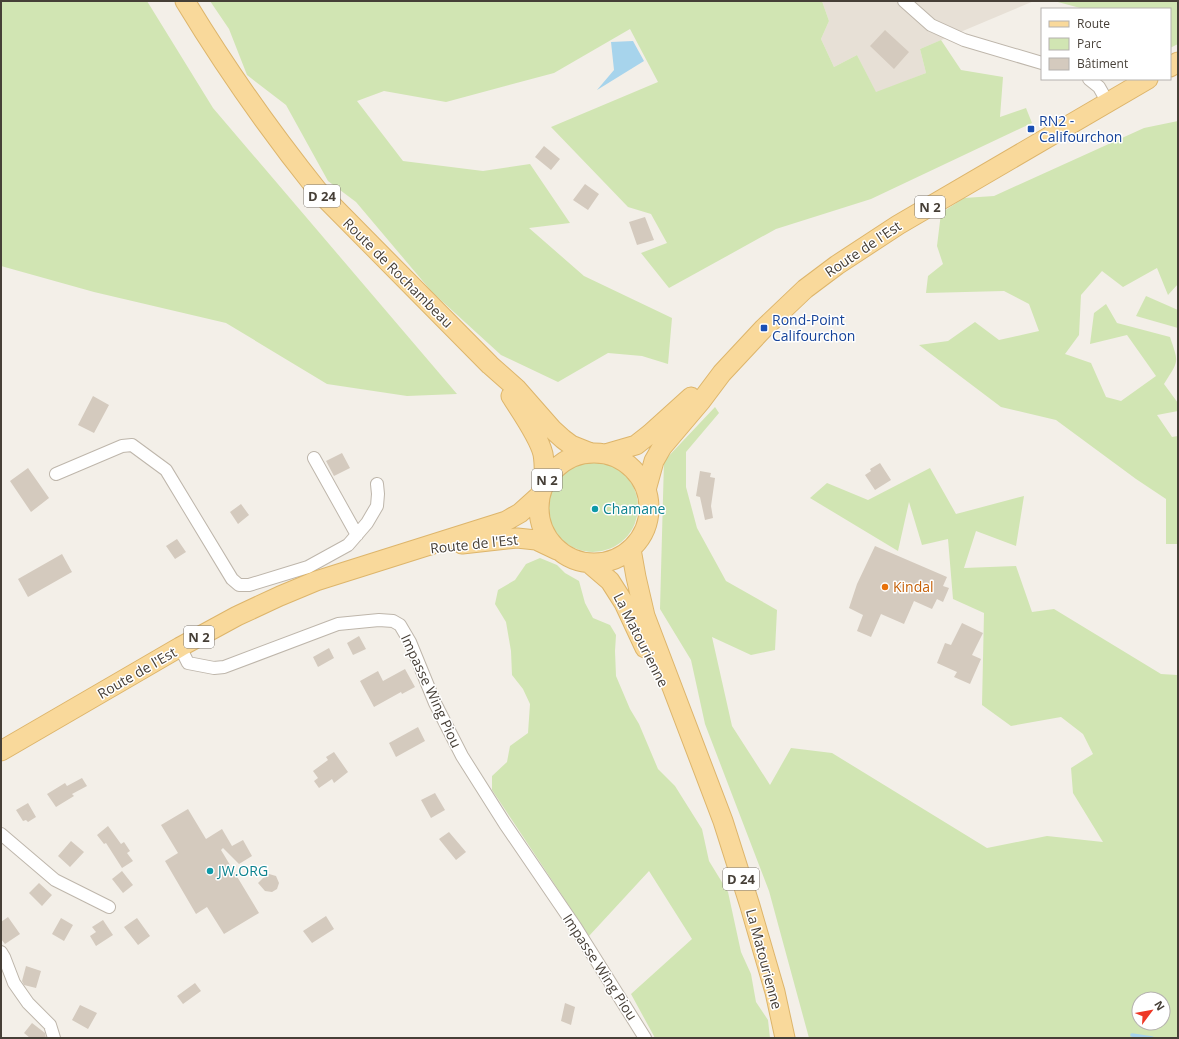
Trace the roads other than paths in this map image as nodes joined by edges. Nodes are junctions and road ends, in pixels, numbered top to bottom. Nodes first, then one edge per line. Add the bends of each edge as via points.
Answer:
1 (185, 1) edge
2 (904, 1) edge
3 (1041, 63) edge
4 (1090, 80) edge
5 (1146, 80) edge
6 (1108, 103) junction
7 (490, 365) junction
8 (722, 373) junction
9 (598, 453) junction
10 (314, 458) dead end
11 (56, 474) dead end
12 (377, 484) dead end
13 (542, 490) junction
14 (646, 490) junction
15 (358, 535) junction
16 (632, 549) junction
17 (411, 551) junction
18 (559, 551) junction
19 (589, 563) junction
20 (312, 574) junction
21 (180, 647) junction
22 (685, 723) junction
23 (1, 751) edge
24 (1, 834) edge
25 (108, 907) dead end
26 (1, 952) edge
27 (54, 1038) edge
28 (645, 1038) edge
29 (785, 1038) edge

1 - 7 main road, Route de Rochambeau / D 24 via 217,53 318,192
2 - 3 street via 931,25 964,40
4 - 6 street via 1099,88
5 - 6 main road, Route de l'Est / N 2
6 - 8 main road, Route de l'Est / N 2 via 898,226 837,265 785,307
7 - 9 main road, Route de Rochambeau / D 24 via 516,388 563,439 571,445
7 - 13 main road, Route de Rochambeau / D 24 via 527,421 540,447 545,467
8 - 9 main road, Route de l'Est / N 2 via 636,445
8 - 14 main road, Route de l'Est / N 2 via 662,447 654,461
9 - 13 main road, N 2 via 576,456 563,462 552,473
9 - 14 main road, N 2 via 623,461 637,473
10 - 15 street
11 - 20 street via 122,446 132,445 166,470 232,579 239,585
12 - 15 street via 377,506
13 - 17 main road, Route de l'Est / N 2 via 520,513 506,521
13 - 18 main road, N 2 via 539,510 542,526
14 - 16 main road, N 2 via 648,522 642,537
15 - 20 street
16 - 19 main road, N 2 via 619,558
16 - 22 main road, La Matourienne / D 24 via 645,616
17 - 18 main road, Route de l'Est / N 2 via 517,538 536,540
17 - 20 main road, Route de l'Est / N 2
18 - 19 main road, N 2 via 573,559
19 - 22 main road, La Matourienne / D 24 via 610,581 624,603
20 - 21 main road, Route de l'Est / N 2
21 - 23 main road, Route de l'Est / N 2
21 - 28 street, Impasse Wing Piou via 188,663 214,668 224,667 338,624 379,620 393,621 400,625 462,756
22 - 29 main road, La Matourienne / D 24 via 723,821 750,906 775,992
24 - 25 street via 55,880
26 - 27 street via 14,983 28,1003 50,1025

